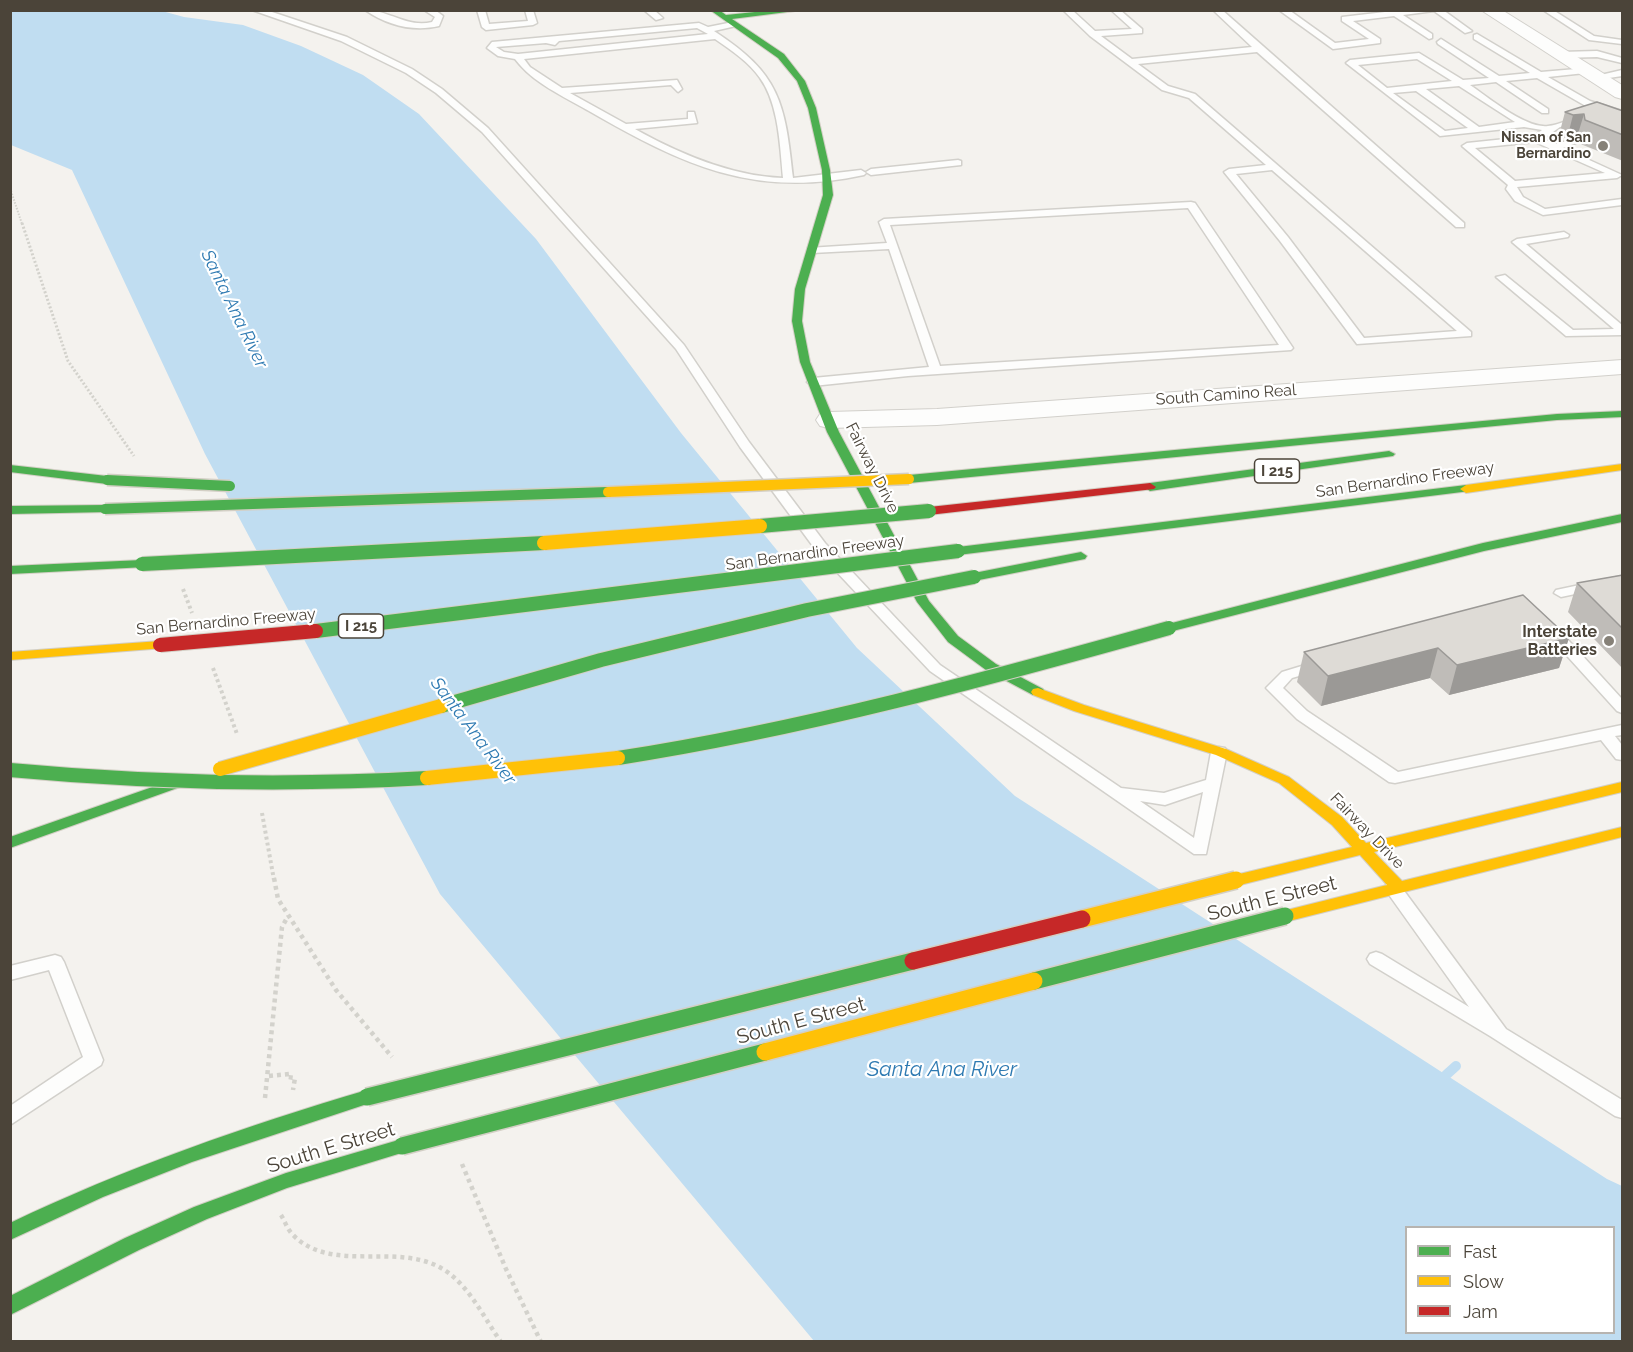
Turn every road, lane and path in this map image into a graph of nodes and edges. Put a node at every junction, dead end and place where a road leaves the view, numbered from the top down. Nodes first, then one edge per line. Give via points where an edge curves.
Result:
1 (256, 10) edge
2 (369, 10) edge
3 (428, 10) edge
4 (481, 10) edge
5 (529, 10) edge
6 (648, 10) edge
7 (800, 10) edge
8 (1066, 10) edge
9 (1115, 10) edge
10 (1217, 10) edge
11 (1283, 10) edge
12 (1430, 10) edge
13 (1437, 10) edge
14 (1489, 10) edge
15 (1547, 10) edge
16 (1396, 14) junction
17 (723, 17) edge
18 (659, 18) dead end
19 (707, 30) junction
20 (1468, 31) dead end
21 (1093, 34) junction
22 (754, 36) junction
23 (1429, 36) dead end
24 (1477, 37) dead end
25 (721, 39) junction
26 (546, 40) junction
27 (1441, 42) dead end
28 (1623, 42) edge
29 (590, 49) junction
30 (1259, 49) junction
31 (1561, 55) junction
32 (518, 57) junction
33 (1623, 61) edge
34 (1131, 62) junction
35 (1623, 73) edge
36 (1591, 74) junction
37 (1539, 75) junction
38 (1499, 79) junction
39 (1460, 84) junction
40 (1418, 88) junction
41 (678, 89) dead end
42 (560, 91) junction
43 (1385, 91) junction
44 (1623, 93) edge
45 (1545, 111) dead end
46 (691, 114) dead end
47 (1623, 114) edge
48 (1588, 120) edge
49 (1611, 120) edge
50 (1623, 120) edge
51 (1524, 124) junction
52 (627, 127) junction
53 (1549, 129) junction
54 (1477, 130) junction
55 (1536, 140) junction
56 (1573, 141) edge
57 (1553, 148) junction
58 (957, 162) dead end
59 (1273, 167) junction
60 (828, 177) junction
61 (788, 181) junction
62 (1513, 184) junction
63 (1623, 202) edge
64 (1460, 225) dead end
65 (1564, 235) dead end
66 (893, 246) junction
67 (812, 250) junction
68 (1501, 277) dead end
69 (1623, 331) edge
70 (1623, 367) edge
71 (936, 371) junction
72 (813, 382) junction
73 (1623, 414) edge
74 (1623, 419) edge
75 (830, 420) junction
76 (1505, 436) dead end
77 (1399, 452) dead end
78 (1623, 467) edge
79 (10, 468) edge
80 (239, 487) dead end
81 (274, 489) dead end
82 (529, 496) junction
83 (1355, 504) junction
84 (10, 510) edge
85 (1623, 518) edge
86 (1158, 541) dead end
87 (1101, 552) dead end
88 (10, 570) edge
89 (1623, 580) edge
90 (1561, 593) dead end
91 (1542, 621) edge
92 (10, 656) edge
93 (1333, 662) edge
94 (1623, 708) edge
95 (1623, 730) edge
96 (1605, 734) junction
97 (1219, 752) junction
98 (1623, 754) edge
99 (10, 770) edge
100 (1213, 783) junction
101 (1623, 787) edge
102 (1113, 790) junction
103 (1623, 832) edge
104 (10, 843) edge
105 (1362, 847) junction
106 (1396, 888) junction
107 (288, 916) dead end
108 (1376, 959) dead end
109 (10, 973) edge
110 (1499, 1034) junction
111 (269, 1076) junction
112 (292, 1097) dead end
113 (264, 1104) dead end
114 (1623, 1110) edge
115 (10, 1117) edge
116 (269, 1187) junction
117 (10, 1232) edge
118 (10, 1306) edge
119 (501, 1341) edge

1 - 102 lane via 344,39 409,71 485,130 680,347 744,444 820,546 935,668
2 - 3 lane via 407,27 425,28 436,24 439,16
4 - 5 lane via 486,27 533,23
6 - 18 lane
7 - 17 main road
8 - 21 lane
9 - 21 lane via 1139,31
10 - 30 lane
11 - 16 lane via 1333,46 1377,41 1342,17
12 - 16 lane
13 - 20 lane
14 - 31 street
15 - 28 lane via 1592,38
16 - 23 lane
17 - 19 lane
17 - 22 main road, Fairway Drive
19 - 25 lane
19 - 26 lane via 699,25
21 - 34 lane
22 - 25 lane
22 - 60 main road, Fairway Drive via 790,66 800,80 808,96
24 - 37 lane
25 - 29 lane
25 - 61 lane via 770,87
26 - 29 lane
26 - 32 lane via 492,45 501,54
27 - 38 lane
29 - 32 lane
30 - 34 lane
30 - 64 lane
31 - 33 lane via 1597,54
31 - 36 street
32 - 42 lane via 527,69
34 - 59 lane via 1165,88 1192,96
35 - 36 lane
36 - 37 lane
36 - 44 street
37 - 38 lane
37 - 47 lane via 1587,104
38 - 39 lane
38 - 45 lane
39 - 40 lane
39 - 43 lane via 1419,56 1350,63
39 - 51 lane
40 - 43 lane
40 - 54 lane
41 - 42 lane via 674,82 648,88
42 - 52 lane
43 - 54 lane via 1443,134
46 - 52 lane via 694,121 664,120
48 - 53 lane
49 - 50 lane
51 - 53 lane
51 - 54 lane
52 - 61 lane via 699,164 765,180
53 - 55 lane
55 - 57 lane
55 - 62 lane via 1467,146
56 - 57 lane
57 - 62 lane via 1617,175
58 - 60 lane
59 - 59 lane via 1288,180 1467,333 1361,342 1229,172
60 - 61 lane
60 - 67 main road, Fairway Drive via 826,210
62 - 63 lane via 1511,189 1519,199 1538,211
65 - 69 lane via 1517,242
66 - 67 lane
66 - 71 lane
66 - 71 lane via 884,222 1191,205 1287,348
67 - 72 main road, Fairway Drive via 798,292 798,336
68 - 69 lane via 1570,334
70 - 75 street, South Camino Real via 948,416
71 - 72 lane
72 - 75 main road, Fairway Drive
73 - 82 main road, bridge via 1545,418 909,479
74 - 76 main road
75 - 97 main road, Fairway Drive via 924,604 975,657 1060,700
77 - 88 main road, San Bernardino Freeway / I 215, bridge via 1104,493 530,545 349,557
78 - 83 main road, San Bernardino Freeway / I 215
79 - 80 main road, bridge via 107,480
81 - 82 main road, bridge
82 - 84 main road, bridge
83 - 86 main road
83 - 92 main road, San Bernardino Freeway / I 215, bridge via 391,623
85 - 99 main road, bridge via 1483,547 902,700 684,748 558,766 306,784 128,781
87 - 104 main road, bridge via 807,610 558,672 220,769
89 - 90 lane
91 - 94 lane
93 - 96 lane via 1287,675 1274,688 1302,716 1395,778
95 - 96 lane
96 - 98 lane
97 - 100 lane
97 - 105 main road, Fairway Drive via 1263,768 1294,786 1337,820
100 - 102 lane via 1165,799
100 - 102 lane via 1200,850
101 - 105 main road, South E Street
103 - 106 main road, South E Street
105 - 106 main road, Fairway Drive
105 - 117 main road, South E Street, bridge via 367,1097 156,1166
106 - 110 lane
106 - 116 main road, South E Street, bridge via 402,1146
107 - 111 path via 282,927
108 - 110 lane
109 - 115 lane via 55,962 94,1060
110 - 114 lane
111 - 112 path via 289,1074 288,1077 295,1078
111 - 113 path
116 - 118 main road, South E Street via 197,1214
116 - 119 path via 294,1235 320,1251 411,1256 443,1269

